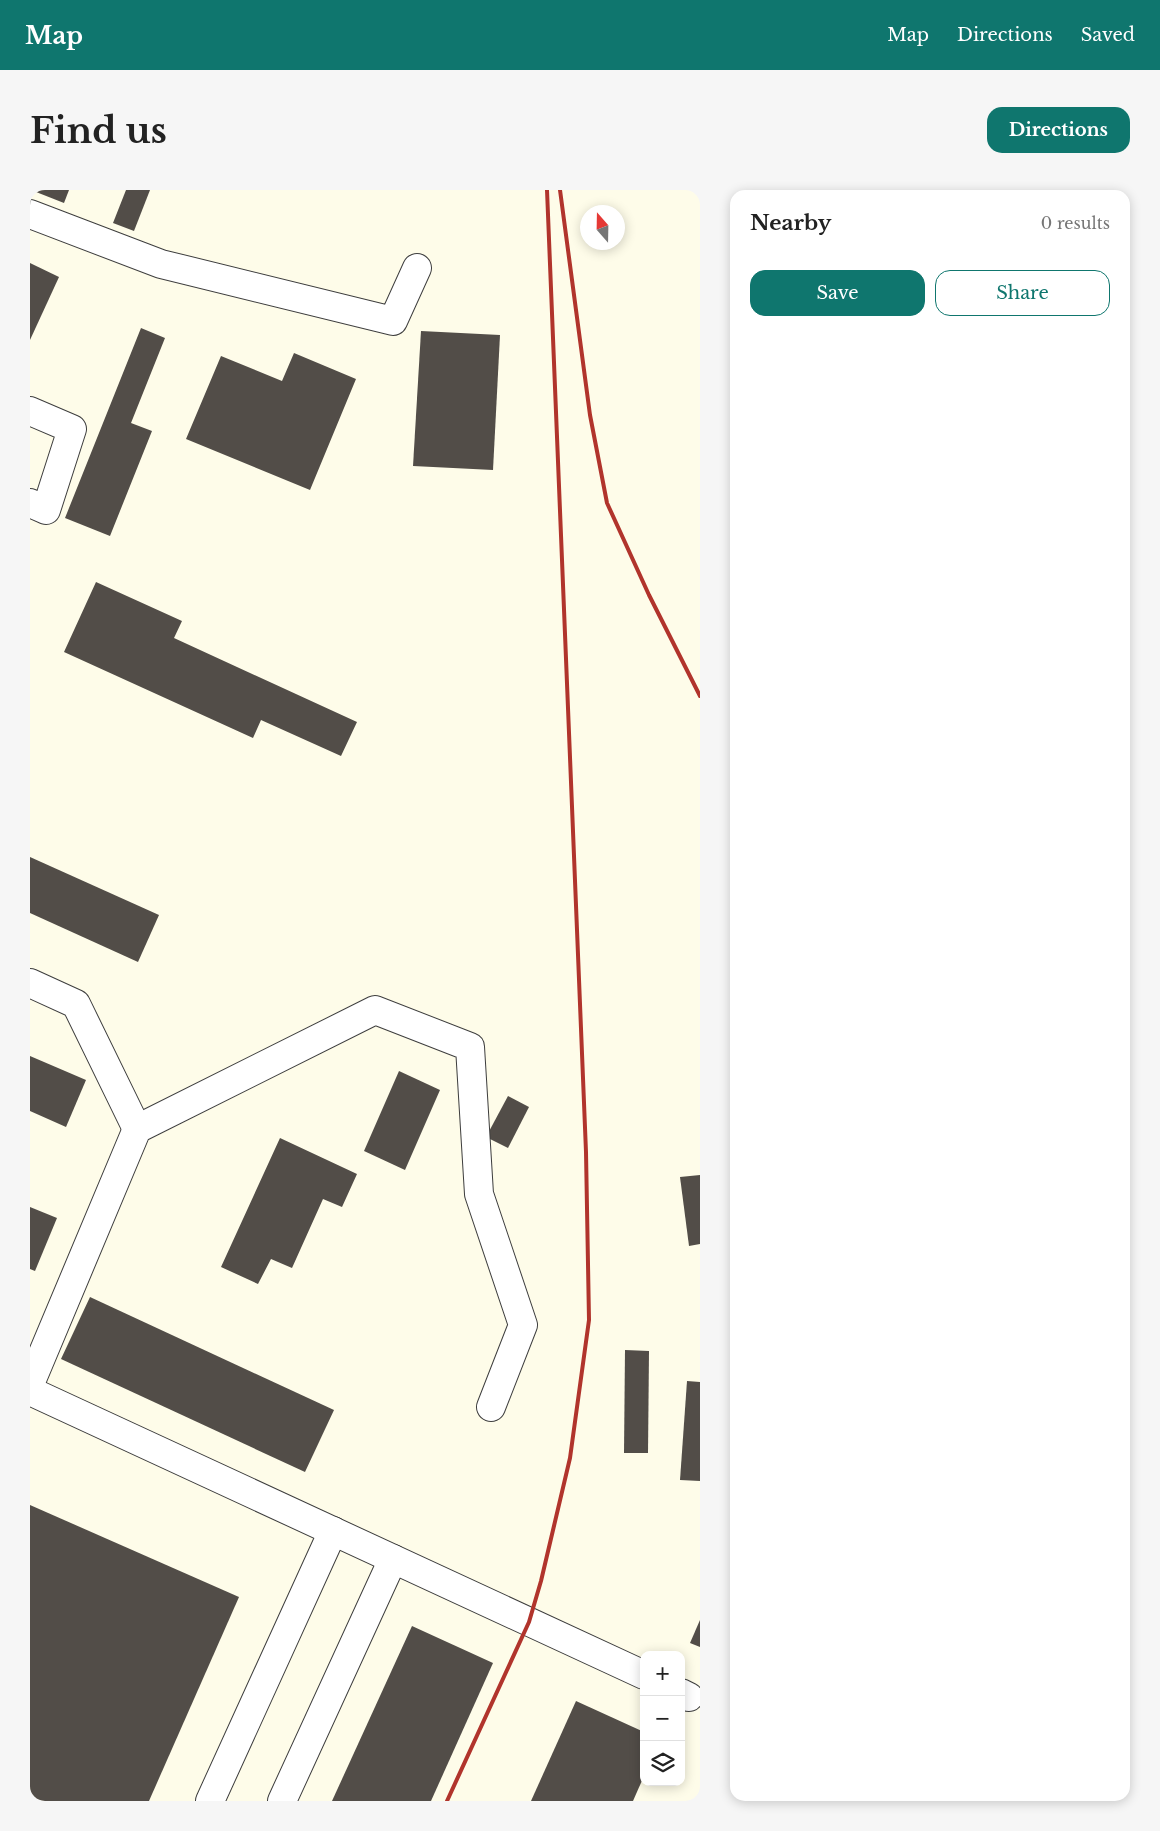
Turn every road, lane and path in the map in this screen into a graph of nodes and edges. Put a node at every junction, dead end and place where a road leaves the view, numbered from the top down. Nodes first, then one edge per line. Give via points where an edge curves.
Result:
1 (30, 214) edge
2 (417, 268) dead end
3 (30, 411) edge
4 (30, 503) edge
5 (30, 983) edge
6 (137, 1129) junction
7 (30, 1384) edge
8 (30, 1391) edge
9 (491, 1408) dead end
10 (333, 1531) junction
11 (393, 1559) junction
12 (640, 1674) edge
13 (210, 1801) edge
14 (282, 1801) edge

1 - 2 lane via 161,264 393,321
3 - 4 lane via 72,429 46,510
5 - 6 lane via 76,1004
6 - 7 lane
6 - 9 lane via 375,1010 470,1047 479,1194 523,1325
8 - 10 lane
10 - 11 lane
10 - 13 lane
11 - 12 lane
11 - 14 lane

